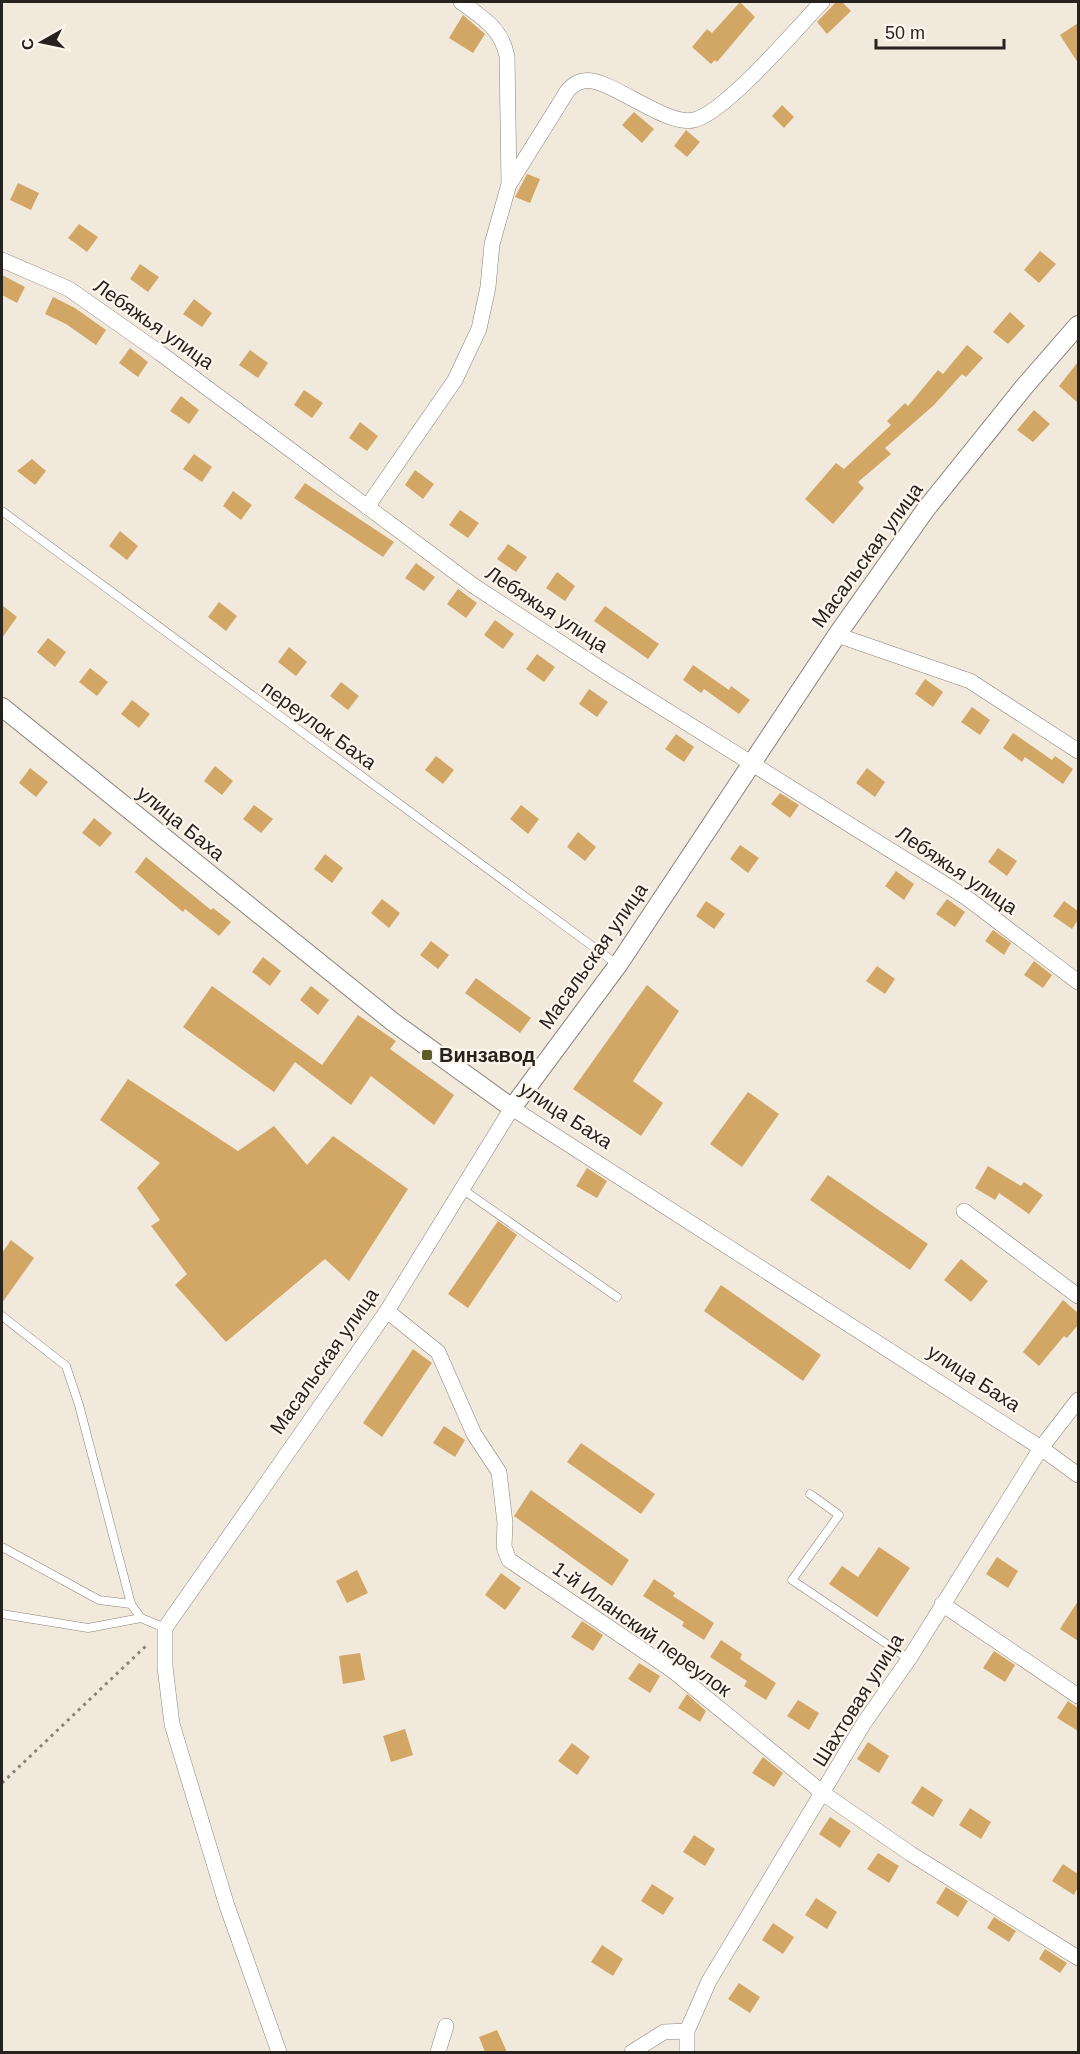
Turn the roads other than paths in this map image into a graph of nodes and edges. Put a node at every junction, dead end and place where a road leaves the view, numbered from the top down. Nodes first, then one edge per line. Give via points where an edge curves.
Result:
1 (461, 2) edge
2 (822, 2) edge
3 (509, 184) junction
4 (2, 260) edge
5 (1078, 325) edge
6 (368, 507) junction
7 (2, 511) edge
8 (837, 634) junction
9 (2, 707) edge
10 (1078, 751) edge
11 (752, 762) junction
12 (618, 965) junction
13 (1078, 982) edge
14 (512, 1108) junction
15 (462, 1189) junction
16 (964, 1211) dead end
17 (1078, 1296) edge
18 (617, 1297) dead end
19 (387, 1311) junction
20 (2, 1316) edge
21 (1078, 1400) edge
22 (1041, 1448) junction
23 (1078, 1475) edge
24 (810, 1494) dead end
25 (2, 1547) edge
26 (131, 1604) junction
27 (942, 1604) junction
28 (2, 1614) edge
29 (141, 1618) junction
30 (165, 1628) junction
31 (909, 1659) junction
32 (1078, 1696) edge
33 (824, 1794) junction
34 (1078, 1958) edge
35 (446, 2026) dead end
36 (687, 2031) junction
37 (279, 2052) edge
38 (438, 2052) edge
39 (632, 2052) edge
40 (688, 2052) edge

1 - 3 street via 494,25 504,40
2 - 3 street via 755,74 705,116 694,120 677,119 598,83 582,81 574,85 567,90
3 - 6 street via 492,244 478,329 468,355
4 - 6 street, Лебяжья улица via 69,290
5 - 8 street, Масальская улица via 926,509
6 - 11 street, Лебяжья улица via 474,586
7 - 12 lane, переулок Баха
8 - 10 street via 970,681
8 - 11 street, Масальская улица
9 - 14 street, улица Баха via 393,1023
11 - 12 street, Масальская улица
11 - 13 street, Лебяжья улица via 967,898
12 - 14 street, Масальская улица
14 - 15 street, Масальская улица
14 - 22 street, улица Баха
15 - 18 lane
15 - 19 street, Масальская улица
16 - 17 street
19 - 30 street, Масальская улица
19 - 33 street, 1-й Иланский переулок via 438,1352 474,1434 499,1472 504,1547 510,1560 672,1670
20 - 26 lane via 66,1366
21 - 22 street, Шахтовая улица
22 - 23 street, улица Баха
22 - 27 street, Шахтовая улица
24 - 31 lane via 839,1515 792,1581
25 - 26 lane via 99,1600
26 - 29 lane
27 - 31 street, Шахтовая улица
27 - 32 street
28 - 29 lane via 88,1628
29 - 30 lane
30 - 37 street via 172,1724 227,1906
31 - 33 street, Шахтовая улица via 864,1724
33 - 34 street, 1-й Иланский переулок via 911,1854
33 - 36 street, Шахтовая улица via 709,1981
35 - 38 street
36 - 39 street via 664,2032
36 - 40 street, Шахтовая улица

